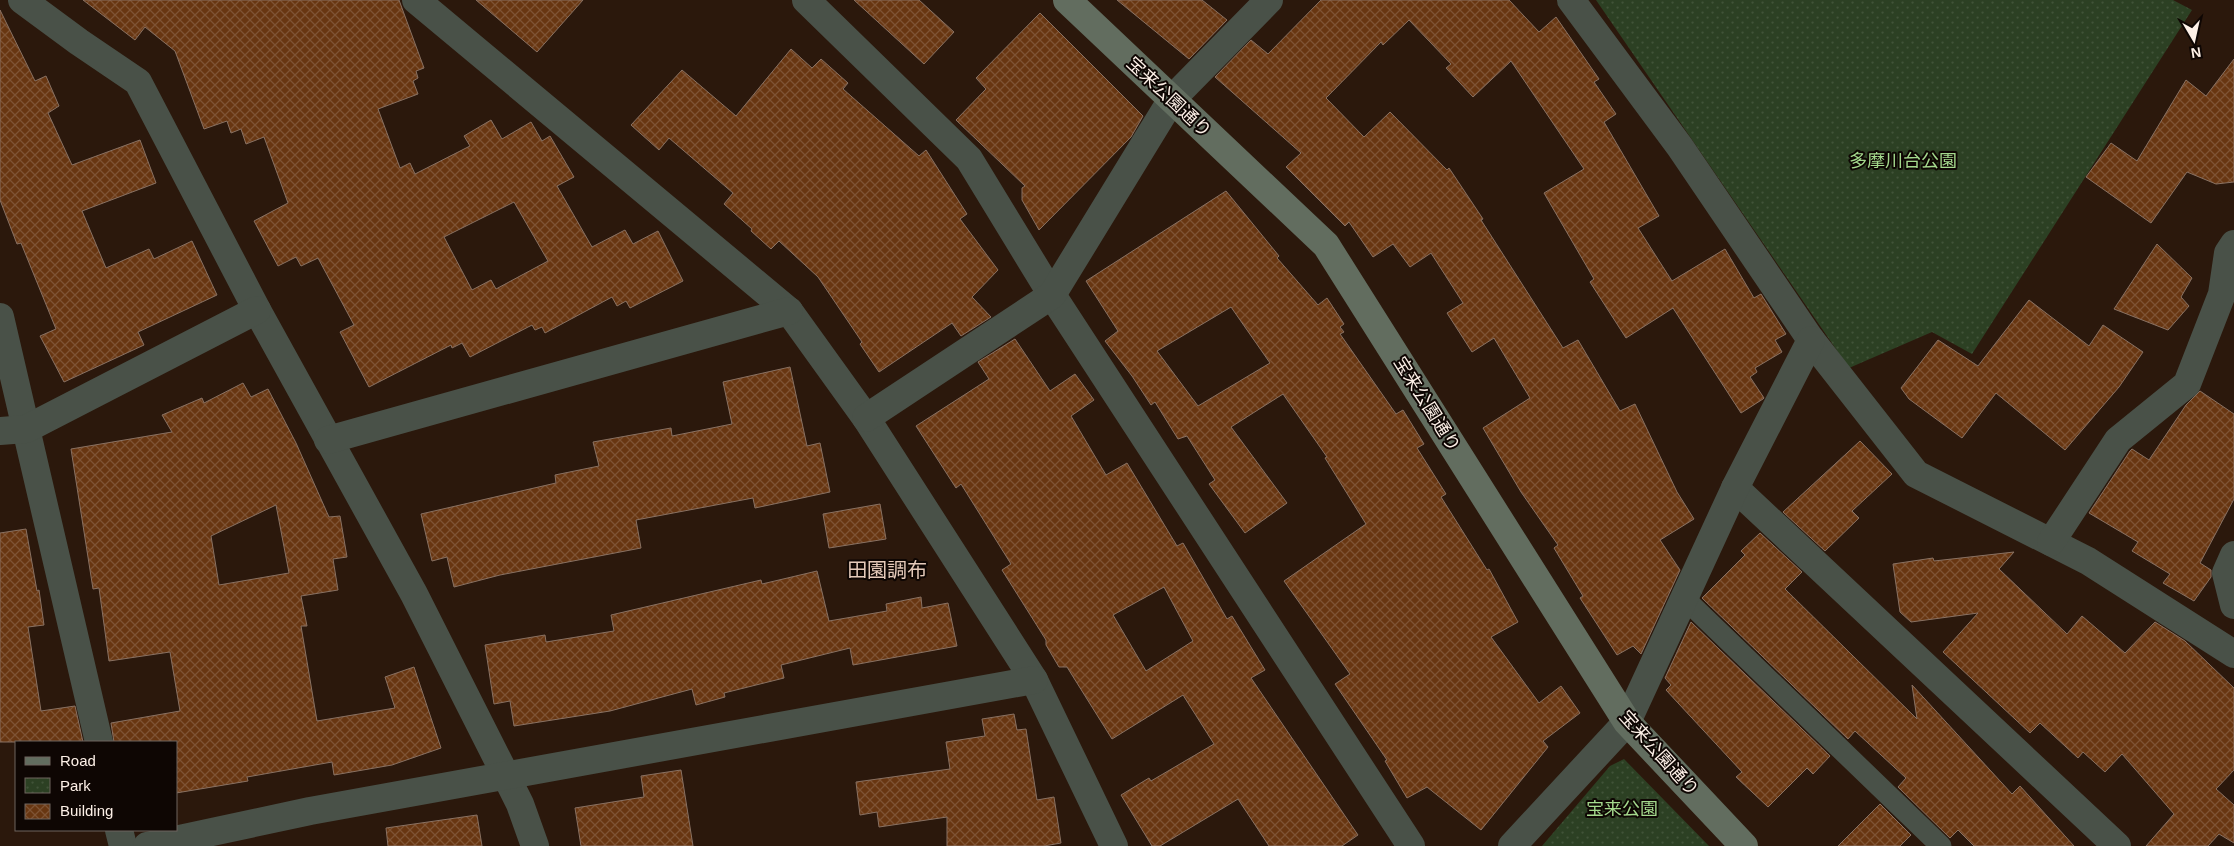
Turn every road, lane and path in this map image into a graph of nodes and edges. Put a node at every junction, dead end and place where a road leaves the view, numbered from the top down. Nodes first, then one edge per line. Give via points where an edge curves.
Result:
1 (22, 0) edge
2 (416, 0) edge
3 (806, 0) edge
4 (1066, 0) edge
5 (1269, 0) edge
6 (1571, 0) edge
7 (1172, 100) junction
8 (2234, 244) edge
9 (1052, 295) junction
10 (257, 310) junction
11 (789, 311) junction
12 (0, 317) edge
13 (1811, 340) junction
14 (866, 418) junction
15 (13, 430) edge
16 (328, 440) junction
17 (1735, 488) junction
18 (2051, 542) junction
19 (2234, 555) edge
20 (1683, 597) junction
21 (2234, 605) edge
22 (2234, 654) edge
23 (1034, 680) junction
24 (1627, 722) junction
25 (99, 741) edge
26 (506, 776) junction
27 (119, 831) edge
28 (123, 846) edge
29 (147, 846) edge
30 (535, 846) edge
31 (1114, 846) edge
32 (1411, 846) edge
33 (1512, 846) edge
34 (1744, 846) edge
35 (1941, 846) edge
36 (2117, 846) edge

1 - 10 street via 138,82
2 - 11 street
3 - 9 street via 969,159
4 - 7 street, 宝来公園通り
5 - 7 street
6 - 13 street via 1680,147
7 - 9 street
7 - 24 street, 宝来公園通り via 1326,245
8 - 18 street via 2228,253 2222,294 2187,384 2118,440
9 - 14 street
9 - 32 street
10 - 15 street
10 - 16 street
11 - 14 street
11 - 16 street
12 - 15 street
13 - 17 street
13 - 18 street via 1916,474
14 - 23 street
15 - 25 street
16 - 26 street via 414,594
17 - 20 street
17 - 36 street
18 - 22 street via 2088,561
19 - 21 street via 2226,573
20 - 24 street
20 - 35 lane
23 - 26 street
23 - 31 street
24 - 33 street
24 - 34 street, 宝来公園通り
26 - 29 street via 310,811
26 - 30 street
27 - 28 street

